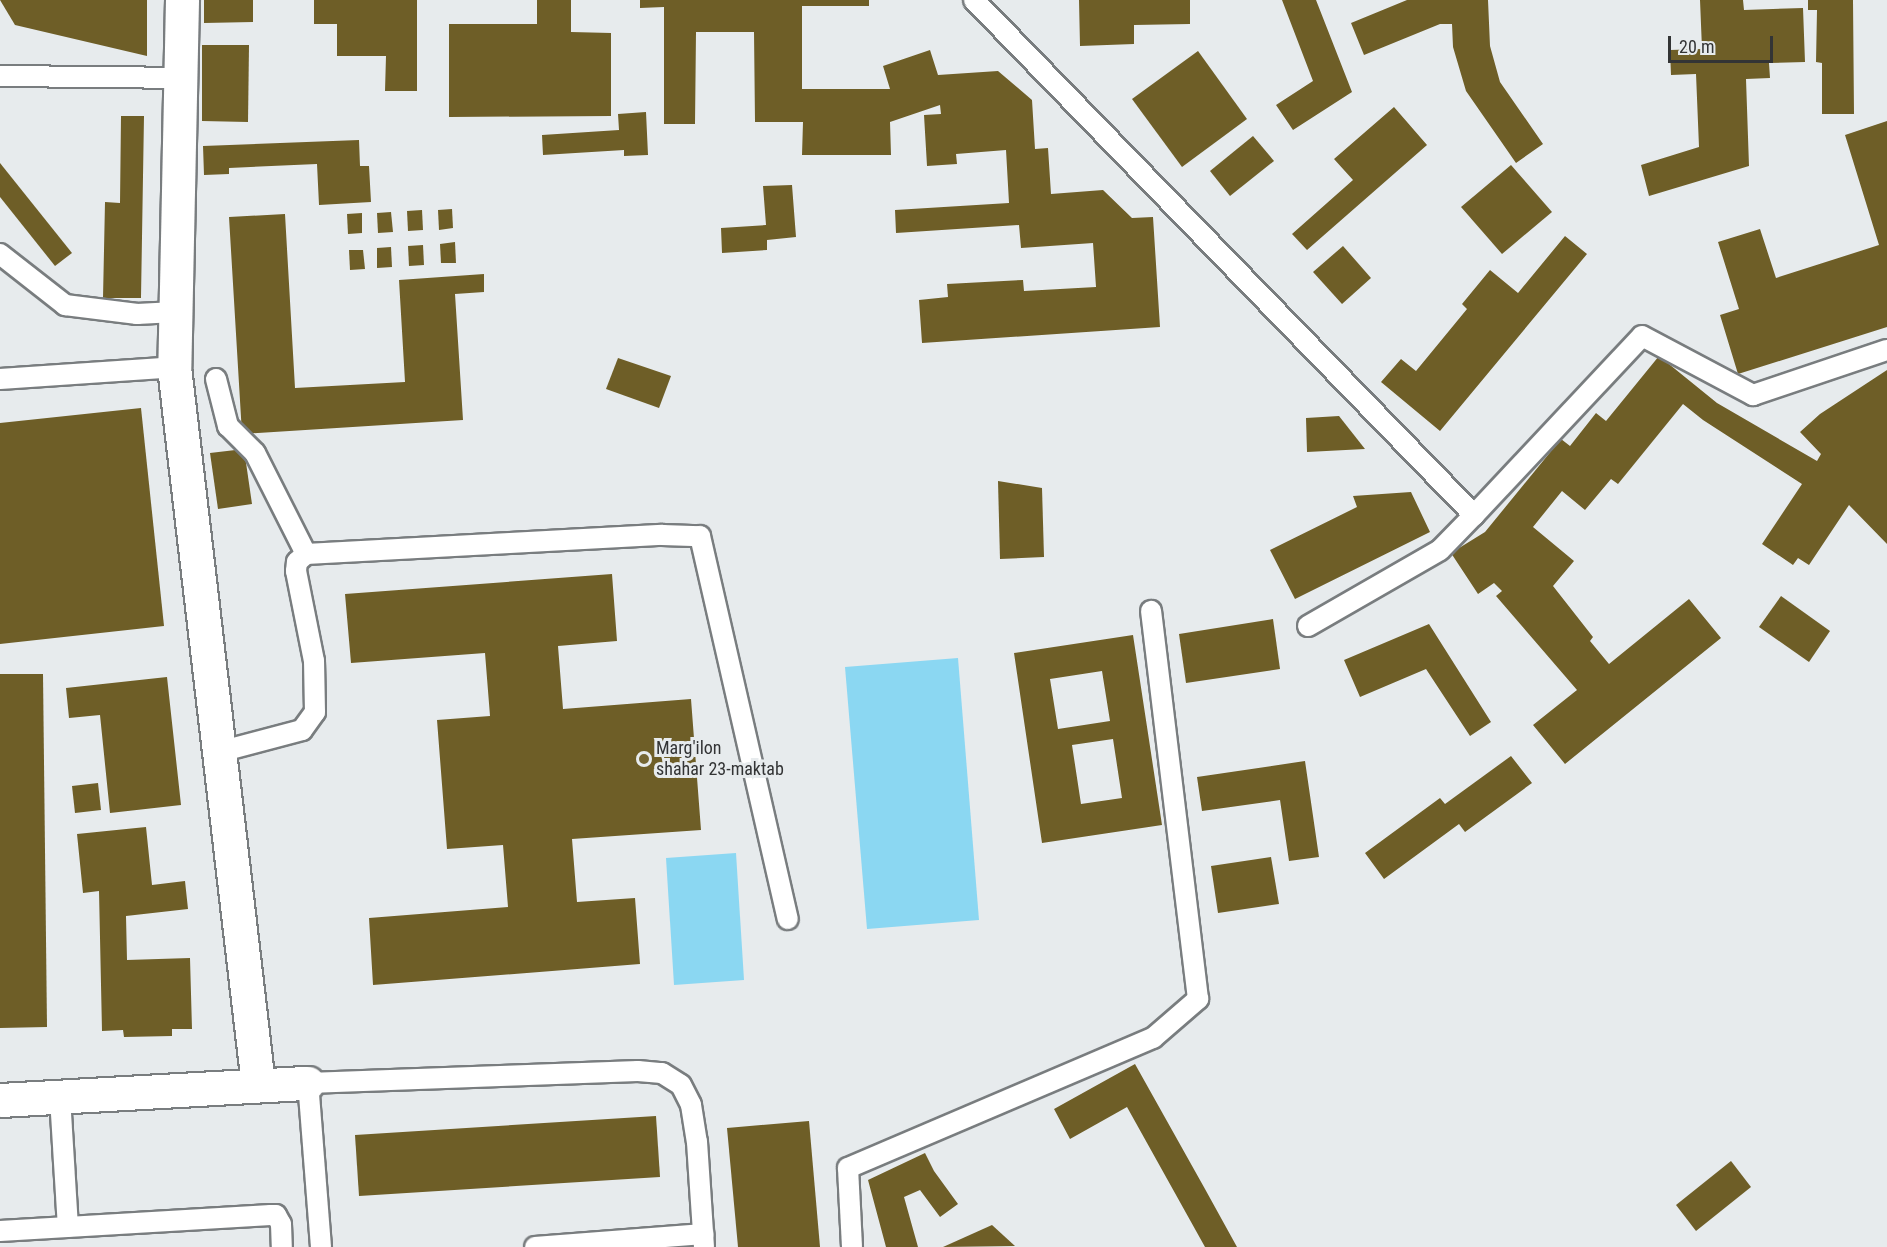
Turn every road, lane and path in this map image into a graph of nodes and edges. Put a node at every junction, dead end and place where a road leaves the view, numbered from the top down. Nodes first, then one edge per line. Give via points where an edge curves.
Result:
1 (182, 0) edge
2 (975, 0) edge
3 (0, 76) edge
4 (180, 78) junction
5 (0, 254) edge
6 (175, 312) junction
7 (1887, 350) edge
8 (174, 367) junction
9 (0, 379) edge
10 (216, 379) dead end
11 (1474, 515) junction
12 (306, 554) junction
13 (1151, 611) dead end
14 (1308, 626) dead end
15 (219, 752) junction
16 (788, 919) dead end
17 (308, 1083) junction
18 (258, 1084) junction
19 (60, 1096) junction
20 (0, 1100) edge
21 (68, 1227) junction
22 (0, 1231) edge
23 (703, 1241) edge
24 (282, 1247) edge
25 (321, 1247) edge
26 (535, 1247) edge
27 (852, 1247) edge

1 - 4 street
2 - 11 lane
3 - 4 lane
4 - 6 street
5 - 6 lane via 65,306 137,314
6 - 8 street
7 - 11 lane via 1753,395 1642,336
8 - 9 lane
8 - 15 street
10 - 12 lane via 228,426 255,453
11 - 14 lane via 1440,550
12 - 15 lane via 297,562 296,571 314,661 315,712 302,730
12 - 16 lane via 700,536
13 - 27 lane via 1198,999 1153,1038 848,1168
15 - 18 street
17 - 18 street
17 - 23 lane via 662,1072 681,1084 691,1105
17 - 25 lane
18 - 19 street
19 - 20 street
19 - 21 lane
21 - 22 lane
21 - 24 lane via 276,1215 281,1224
23 - 26 lane

